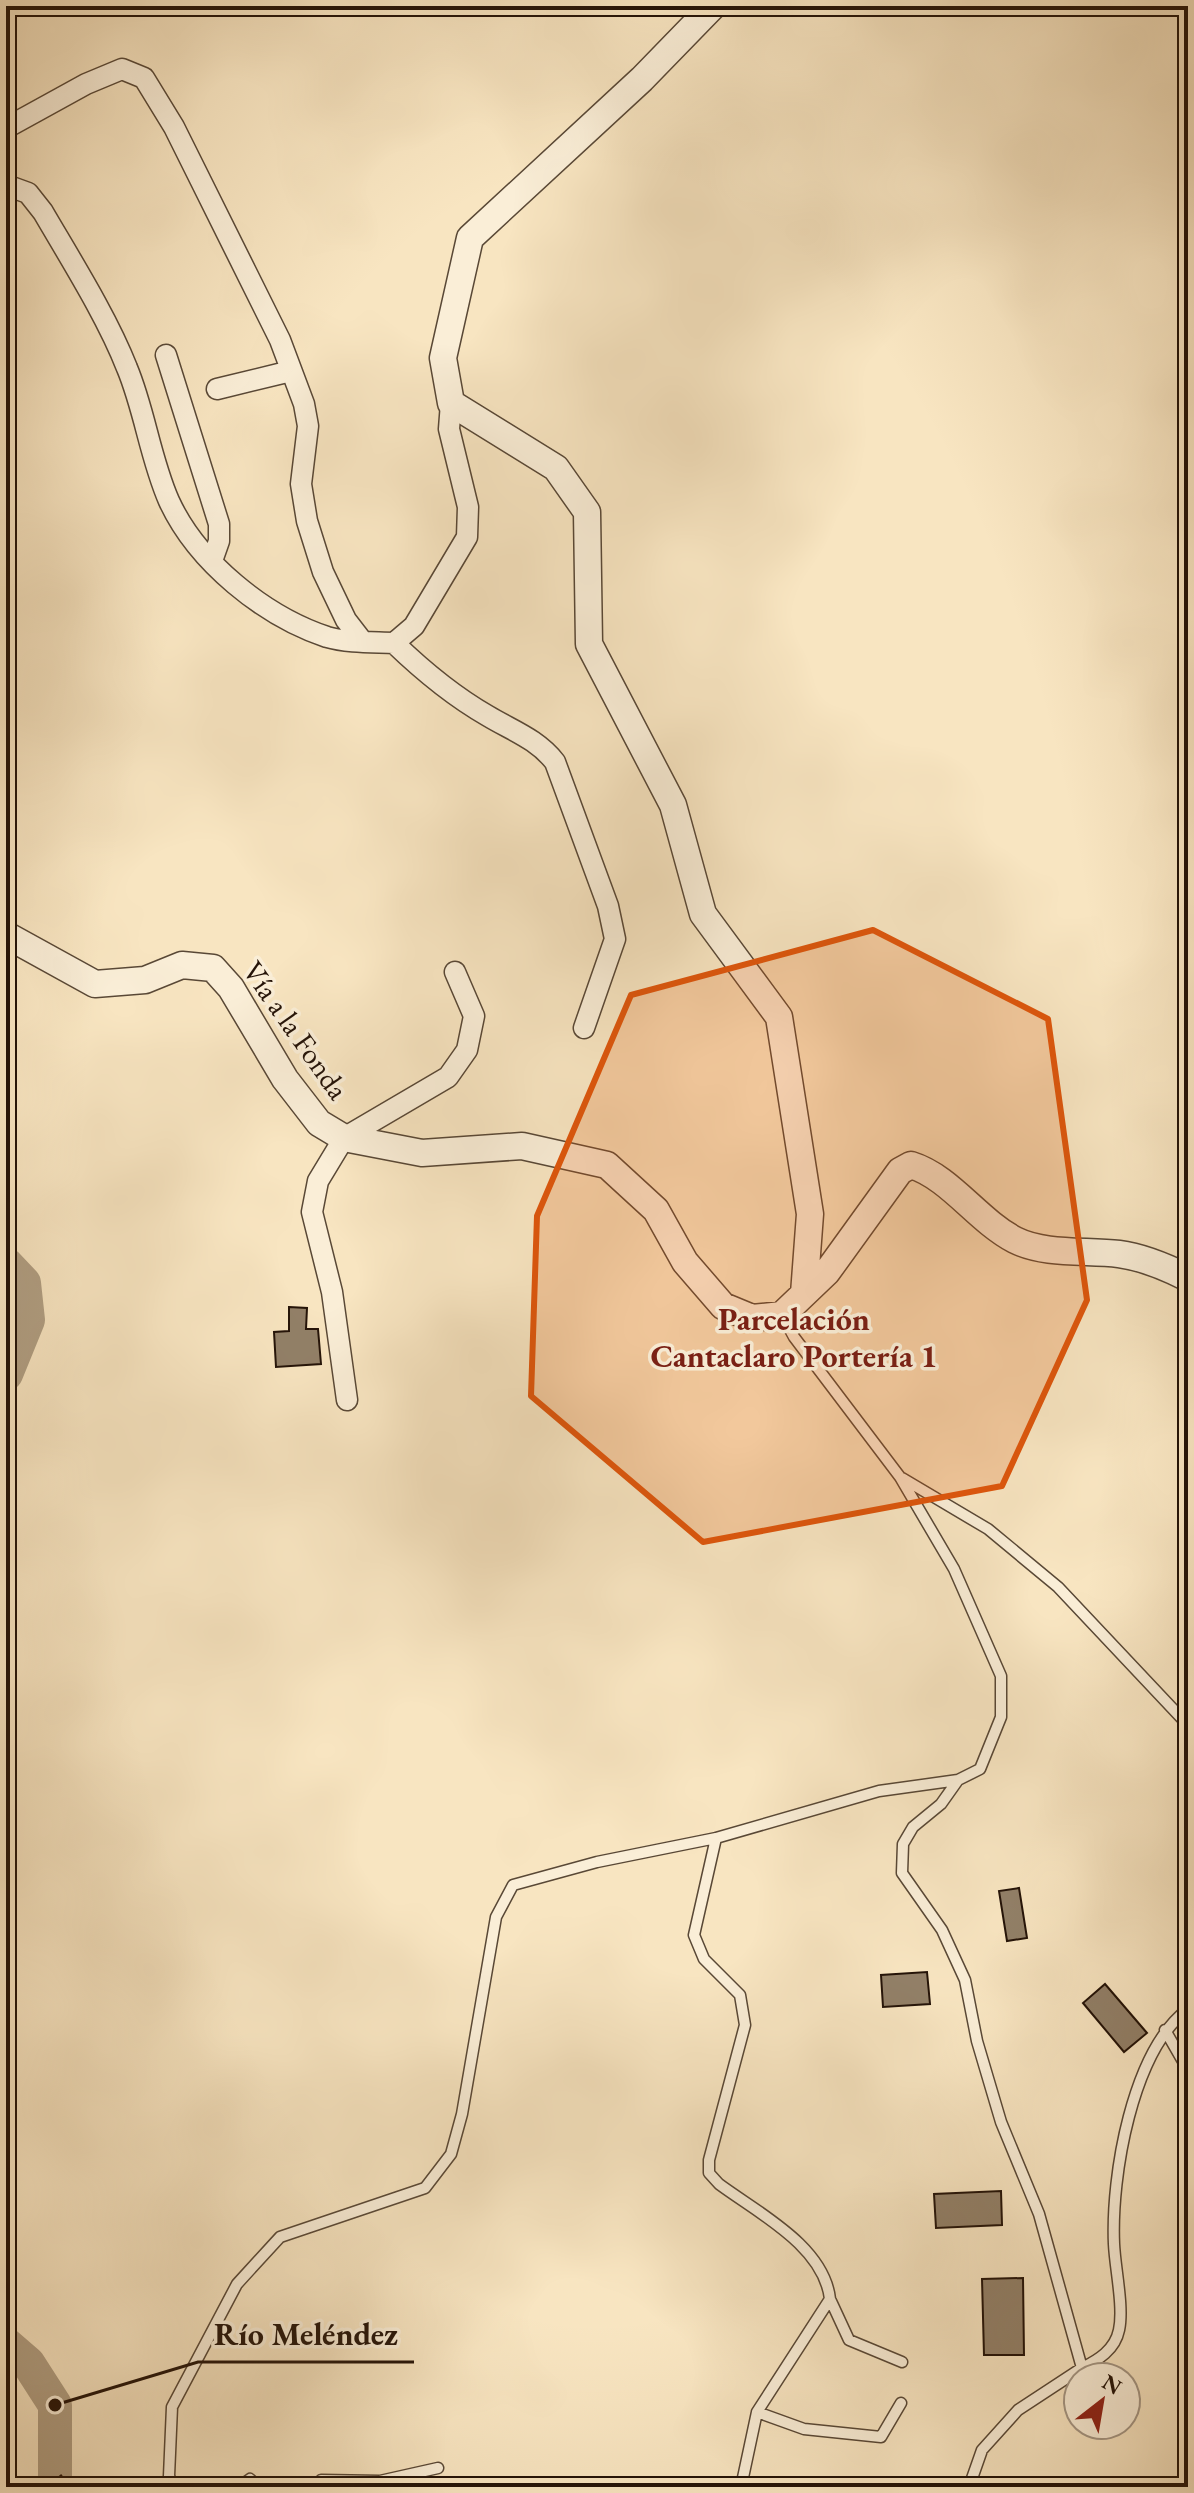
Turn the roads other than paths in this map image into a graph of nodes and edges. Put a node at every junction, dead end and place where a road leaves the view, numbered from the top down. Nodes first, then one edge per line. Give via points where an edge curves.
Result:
1 (713, 6) edge
2 (6, 128) edge
3 (6, 185) edge
4 (166, 355) dead end
5 (291, 371) junction
6 (217, 389) dead end
7 (451, 403) junction
8 (212, 561) junction
9 (363, 642) junction
10 (394, 643) junction
11 (6, 935) edge
12 (455, 972) dead end
13 (584, 1028) dead end
14 (344, 1138) junction
15 (1188, 1278) edge
16 (804, 1294) junction
17 (782, 1315) junction
18 (347, 1400) dead end
19 (900, 1477) junction
20 (1188, 1725) edge
21 (958, 1780) junction
22 (716, 1838) junction
23 (1188, 2009) edge
24 (1165, 2030) junction
25 (1188, 2070) edge
26 (830, 2299) junction
27 (1080, 2361) edge
28 (1093, 2361) edge
29 (902, 2362) dead end
30 (1062, 2381) edge
31 (901, 2403) dead end
32 (757, 2412) junction
33 (438, 2468) dead end
34 (173, 2487) edge
35 (239, 2487) edge
36 (259, 2487) edge
37 (316, 2487) edge
38 (741, 2487) edge
39 (969, 2487) edge

1 - 7 street via 470,238 443,358
2 - 5 street via 122,69 144,78 197,168
3 - 8 street via 28,193 74,265 127,365 170,502 190,538
4 - 8 street via 219,524
5 - 6 street
5 - 9 street via 308,426 301,484 307,521 323,572
7 - 10 street via 449,429 468,507 467,537 414,626
7 - 16 street via 556,468 587,512 589,644 673,805 703,914 779,1017 810,1214
8 - 9 street via 294,622 330,637
9 - 10 street
10 - 13 street via 430,678 543,747 555,762 615,939
11 - 14 street, Vía a la Fonda via 95,984 145,980 182,965 213,968 231,988 285,1079 319,1123
12 - 14 street via 474,1016 467,1050 448,1077
14 - 17 street, Vía a la Fonda via 422,1153 522,1146 607,1165 656,1210 685,1262 723,1306 752,1318
14 - 18 street via 318,1181 312,1212 332,1292
15 - 16 street via 1121,1254 1072,1252 1018,1241 957,1197 933,1172 911,1165 900,1171 827,1272
16 - 17 street
17 - 19 lane
19 - 20 lane via 988,1529 1058,1587
19 - 21 lane via 954,1569 1001,1676 1001,1717 980,1769
21 - 22 lane via 879,1791
21 - 27 lane via 941,1804 913,1827 903,1844 902,1873 942,1930 965,1980 1001,2122 1039,2214
22 - 26 lane via 694,1935 704,1959 740,1995 745,2025 709,2173 815,2260 826,2277
22 - 34 lane via 513,1885 496,1917 451,2154 425,2188 280,2237 237,2284 172,2407
23 - 24 lane
24 - 25 lane
24 - 28 lane via 1134,2104 1117,2180 1113,2240 1119,2330 1108,2352
26 - 29 lane via 849,2340
26 - 32 lane
30 - 39 lane via 1018,2410 982,2450
31 - 32 lane via 881,2437 804,2429
32 - 38 lane
33 - 37 lane via 380,2481 321,2480
35 - 36 lane via 250,2479

